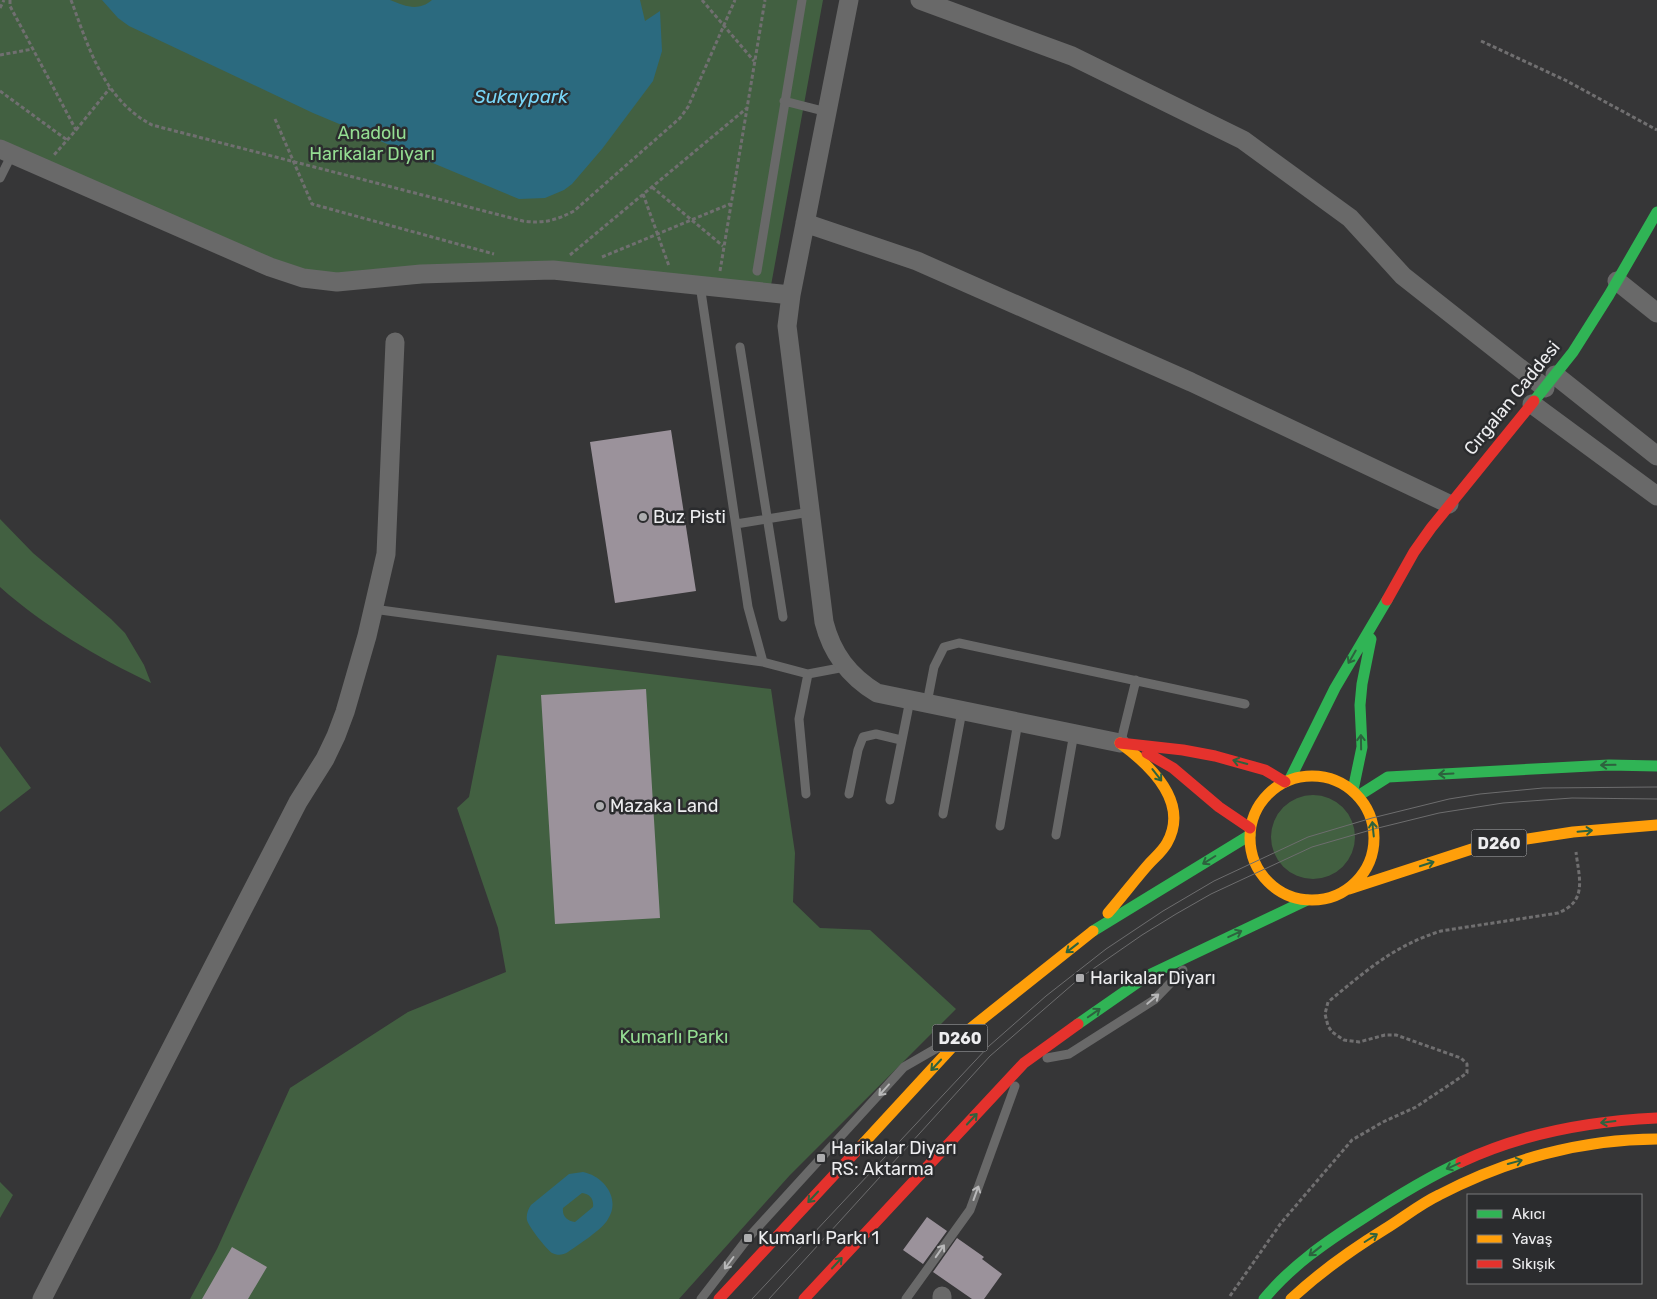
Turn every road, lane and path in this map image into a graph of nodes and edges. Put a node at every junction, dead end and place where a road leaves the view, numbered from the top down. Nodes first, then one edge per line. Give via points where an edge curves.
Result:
1 (4, 0) edge
2 (10, 0) edge
3 (71, 0) edge
4 (702, 0) edge
5 (735, 0) edge
6 (765, 0) edge
7 (802, 0) edge
8 (849, 0) edge
9 (920, 0) edge
10 (0, 8) edge
11 (724, 26) junction
12 (1481, 41) dead end
13 (34, 49) junction
14 (0, 55) edge
15 (754, 62) junction
16 (110, 88) junction
17 (0, 91) edge
18 (784, 101) junction
19 (747, 108) junction
20 (827, 112) junction
21 (274, 119) dead end
22 (76, 130) junction
23 (1657, 130) edge
24 (6, 152) edge
25 (294, 162) junction
26 (0, 178) edge
27 (652, 187) junction
28 (644, 194) junction
29 (731, 203) junction
30 (1657, 212) edge
31 (692, 220) junction
32 (805, 223) junction
33 (658, 234) junction
34 (724, 246) junction
35 (495, 254) dead end
36 (596, 260) dead end
37 (553, 270) junction
38 (757, 271) dead end
39 (1617, 281) junction
40 (675, 282) junction
41 (708, 286) junction
42 (791, 295) junction
43 (1657, 313) edge
44 (396, 342) dead end
45 (740, 347) dead end
46 (1550, 381) junction
47 (1532, 404) junction
48 (1657, 456) edge
49 (1657, 496) edge
50 (1449, 504) junction
51 (810, 512) junction
52 (768, 518) junction
53 (736, 524) junction
54 (1387, 600) junction
55 (373, 609) junction
56 (783, 617) dead end
57 (764, 662) junction
58 (845, 667) junction
59 (808, 674) junction
60 (1136, 680) junction
61 (919, 702) junction
62 (1245, 704) dead end
63 (962, 710) junction
64 (1018, 722) junction
65 (1074, 733) junction
66 (901, 740) junction
67 (1120, 743) junction
68 (1657, 766) edge
69 (1288, 780) junction
70 (1356, 793) junction
71 (806, 794) dead end
72 (849, 794) dead end
73 (890, 800) dead end
74 (943, 814) dead end
75 (1657, 824) edge
76 (1000, 826) dead end
77 (1250, 832) junction
78 (1573, 832) junction
79 (1056, 835) dead end
80 (1347, 890) junction
81 (1307, 900) junction
82 (1093, 931) junction
83 (1202, 950) junction
84 (966, 1032) junction
85 (1024, 1063) junction
86 (1657, 1118) edge
87 (1657, 1139) edge
88 (1230, 1296) dead end
89 (42, 1299) edge
90 (702, 1299) edge
91 (719, 1299) edge
92 (804, 1299) edge
93 (906, 1299) edge
94 (1264, 1299) edge
95 (1291, 1299) edge

1 - 10 path
2 - 13 path via 10,6
3 - 16 path via 91,56
4 - 11 path
5 - 11 path
6 - 15 path
7 - 18 lane
8 - 20 street
9 - 46 street via 1072,56 1243,140 1350,218 1403,276
11 - 15 path
11 - 25 path via 680,118 574,210 554,220 523,221
12 - 23 path via 1564,80
13 - 14 path
13 - 22 path
15 - 19 path
16 - 22 path
16 - 25 path via 131,112 152,125
17 - 22 path via 67,140
18 - 20 lane
18 - 38 lane
19 - 27 path
19 - 29 path
20 - 32 street
21 - 25 path
24 - 26 lane
24 - 37 street via 270,267 303,278 337,282 430,274
25 - 35 path via 312,204
27 - 28 path
27 - 31 path
28 - 33 path
28 - 37 path
29 - 31 path
29 - 34 path
30 - 39 main road, Cırgalan Caddesi
31 - 33 path
31 - 34 path
32 - 42 street
32 - 50 street via 918,261 1191,382
33 - 36 path
33 - 40 path
34 - 41 path
37 - 40 street
39 - 43 street
39 - 46 main road, Cırgalan Caddesi via 1593,322
40 - 41 street
41 - 42 street
41 - 53 lane
42 - 51 street via 787,326
44 - 55 street via 386,554
45 - 52 lane
46 - 47 main road, Cırgalan Caddesi
46 - 48 street
47 - 49 street
47 - 50 main road, Cırgalan Caddesi
50 - 54 main road, Cırgalan Caddesi via 1414,552
51 - 52 lane
51 - 58 street via 824,622 832,646
52 - 53 lane
52 - 56 lane
53 - 57 lane via 748,607
54 -> 69 main road via 1337,682
70 -> 54 main road via 1362,747 1360,705 1365,662
55 - 57 lane
55 - 89 street via 336,736 298,802
57 - 59 lane
58 - 59 lane
58 - 61 street via 877,693
59 - 71 lane via 799,719
60 - 61 lane via 959,643 944,646
60 - 62 lane
60 - 67 lane
61 - 63 street
61 - 66 lane
63 - 64 street
63 - 74 lane
64 - 65 street
64 - 76 lane
65 - 67 street
65 - 79 lane
66 - 72 lane via 876,734 863,738
66 - 73 lane
69 -> 67 main road via 1266,770 1215,756
67 - 77 main road via 1173,768
67 -> 82 main road via 1146,763 1164,786 1173,807 1173,826 1167,843
68 -> 70 main road via 1609,765 1388,777
69 - 70 main road via 1318,775 1337,780
69 - 77 main road via 1267,794 1253,816
80 -> 70 main road via 1365,872 1374,848 1372,818
78 -> 75 main road, D260
77 - 81 main road via 1255,863 1267,880 1285,894
77 -> 82 main road, D260
80 -> 78 main road, D260 via 1481,846
78 - 88 path via 1581,888 1569,908 1558,913 1441,931 1422,937 1387,954 1328,1002 1324,1014 1328,1026 1344,1040 1359,1042 1396,1035 1461,1058 1467,1064 1467,1073 1416,1107 1352,1140 1281,1222
80 - 81 main road via 1321,900
83 -> 81 main road
82 -> 84 main road, D260
85 -> 83 main road via 1147,976
85 -> 83 lane via 1069,1054 1123,1020 1154,1000
84 -> 90 lane via 904,1067 748,1238
84 -> 91 main road, D260
92 -> 85 main road
93 -> 85 lane via 970,1210
86 -> 94 main road via 1573,1126 1522,1139 1446,1168 1325,1243 1291,1270
95 -> 87 main road via 1314,1277 1353,1249 1438,1195 1499,1166 1579,1146

